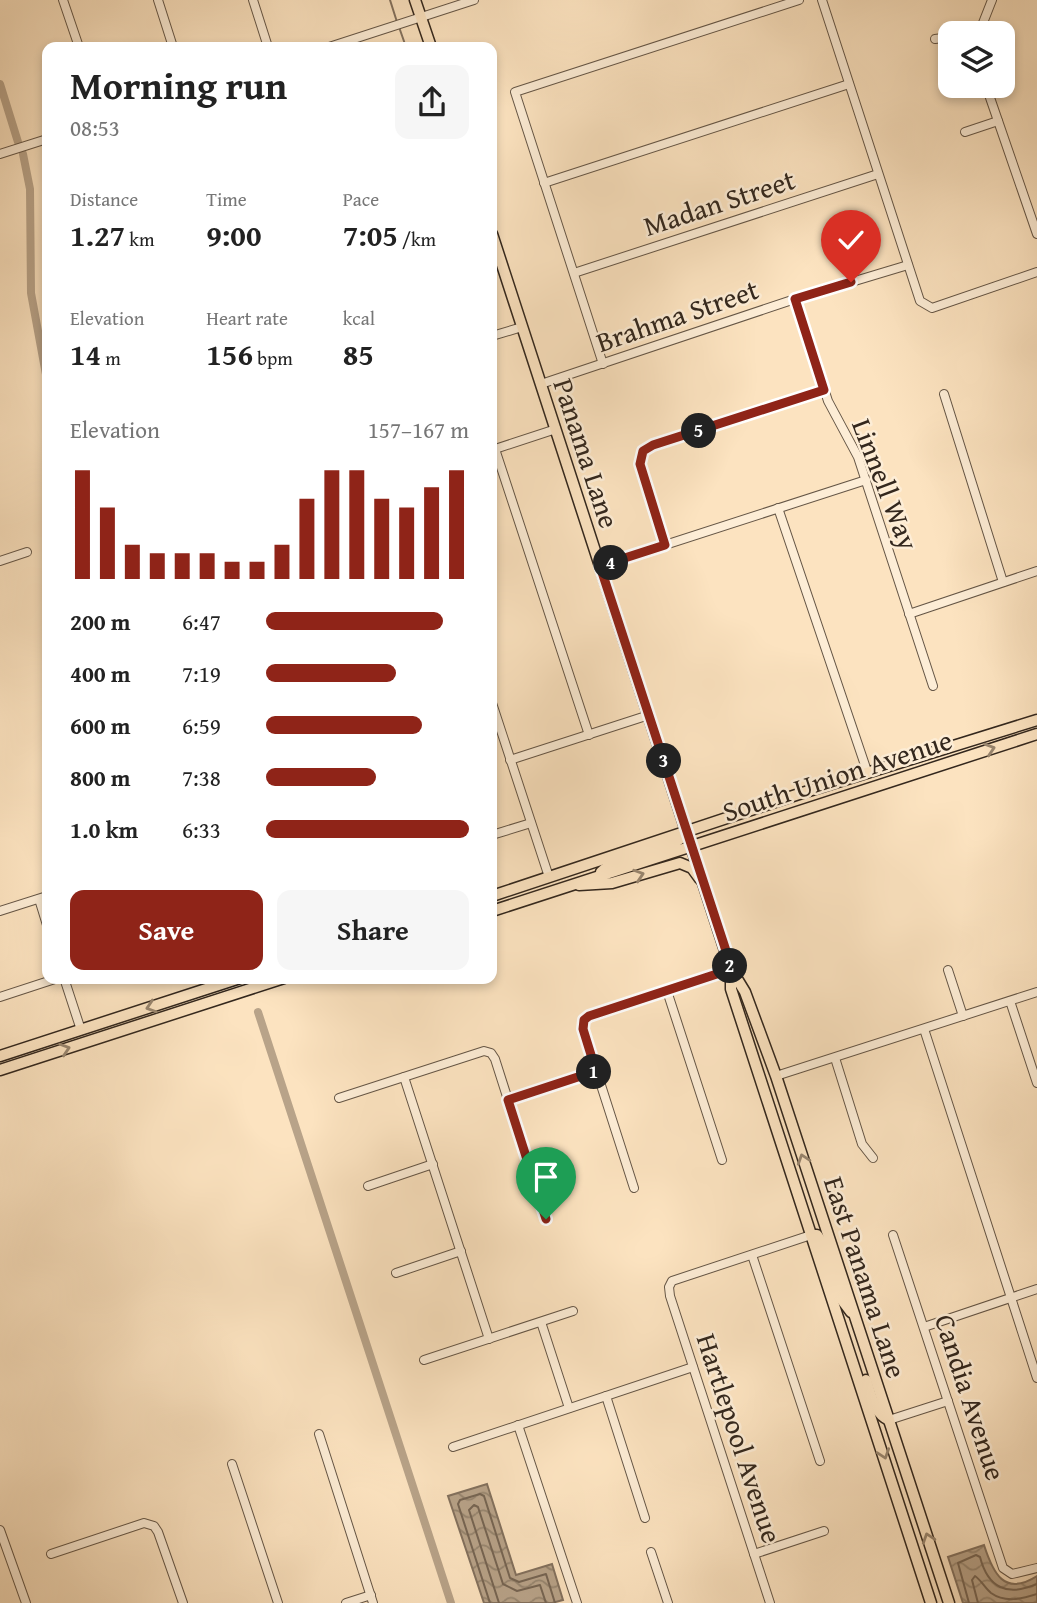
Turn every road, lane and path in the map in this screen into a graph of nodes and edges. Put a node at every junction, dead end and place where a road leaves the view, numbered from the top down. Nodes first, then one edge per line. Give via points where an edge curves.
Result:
1 (64, 0) edge
2 (158, 0) edge
3 (253, 0) edge
4 (415, 0) edge
5 (474, 0) edge
6 (799, 0) edge
7 (822, 0) edge
8 (992, 0) edge
9 (421, 17) junction
10 (983, 21) edge
11 (935, 39) dead end
12 (938, 39) edge
13 (77, 42) edge
14 (171, 42) edge
15 (266, 42) edge
16 (344, 42) edge
17 (429, 42) edge
18 (849, 84) junction
19 (990, 98) edge
20 (998, 121) junction
21 (965, 132) dead end
22 (42, 141) edge
23 (0, 155) edge
24 (878, 174) junction
25 (544, 183) junction
26 (1037, 234) edge
27 (497, 250) edge
28 (908, 265) junction
29 (1037, 272) edge
30 (573, 273) junction
31 (795, 299) junction
32 (522, 327) junction
33 (497, 334) edge
34 (603, 364) junction
35 (541, 384) junction
36 (824, 390) junction
37 (944, 394) dead end
38 (556, 429) junction
39 (497, 449) edge
40 (497, 459) edge
41 (866, 480) junction
42 (778, 508) junction
43 (665, 545) junction
44 (27, 552) dead end
45 (0, 561) edge
46 (600, 566) junction
47 (1037, 571) edge
48 (1003, 582) junction
49 (909, 614) junction
50 (933, 686) dead end
51 (649, 715) junction
52 (497, 719) edge
53 (1037, 720) edge
54 (1037, 734) edge
55 (589, 735) junction
56 (510, 760) junction
57 (868, 774) junction
58 (764, 806) junction
59 (531, 823) junction
60 (687, 831) junction
61 (497, 833) edge
62 (692, 846) junction
63 (601, 859) junction
64 (549, 877) junction
65 (597, 877) junction
66 (572, 885) junction
67 (705, 886) junction
68 (497, 894) edge
69 (538, 896) junction
70 (42, 898) edge
71 (497, 909) edge
72 (0, 911) edge
73 (732, 969) junction
74 (948, 970) dead end
75 (42, 983) edge
76 (67, 984) edge
77 (222, 984) edge
78 (265, 984) edge
79 (667, 991) junction
80 (1037, 992) edge
81 (732, 994) junction
82 (0, 997) edge
83 (1010, 1001) junction
84 (962, 1016) junction
85 (924, 1029) junction
86 (81, 1030) junction
87 (0, 1056) edge
88 (835, 1058) junction
89 (0, 1070) edge
90 (596, 1071) junction
91 (776, 1076) junction
92 (404, 1077) junction
93 (1037, 1083) edge
94 (340, 1098) dead end
95 (508, 1100) junction
96 (873, 1158) dead end
97 (722, 1160) dead end
98 (433, 1164) junction
99 (368, 1186) dead end
100 (634, 1188) dead end
101 (546, 1219) dead end
102 (811, 1235) junction
103 (893, 1235) dead end
104 (461, 1251) junction
105 (752, 1255) junction
106 (396, 1273) dead end
107 (1037, 1289) edge
108 (1011, 1298) junction
109 (573, 1311) dead end
110 (855, 1317) junction
111 (541, 1322) junction
112 (924, 1327) junction
113 (843, 1334) junction
114 (489, 1339) junction
115 (424, 1360) dead end
116 (693, 1367) junction
117 (1037, 1378) edge
118 (606, 1396) junction
119 (948, 1401) junction
120 (569, 1408) junction
121 (889, 1420) junction
122 (518, 1425) junction
123 (319, 1434) dead end
124 (453, 1447) dead end
125 (820, 1461) dead end
126 (232, 1464) dead end
127 (645, 1518) dead end
128 (0, 1530) edge
129 (824, 1531) dead end
130 (651, 1552) dead end
131 (51, 1554) dead end
132 (754, 1554) junction
133 (1037, 1567) edge
134 (372, 1599) edge
135 (26, 1603) edge
136 (183, 1603) edge
137 (278, 1603) edge
138 (346, 1603) edge
139 (577, 1603) edge
140 (668, 1603) edge
141 (770, 1603) edge
142 (931, 1603) edge
143 (949, 1603) edge

1 - 13 street
2 - 14 street
3 - 15 street
4 - 9 main road
5 - 9 street
6 - 25 street via 515,92
7 - 18 street
8 - 10 street
9 - 16 street
9 - 17 main road
11 - 12 street
18 - 24 street
18 - 25 street
19 - 20 street
20 - 21 street
20 - 26 street
22 - 23 street
24 - 28 street
24 - 30 street, Madan Street
25 - 30 street
27 - 32 main road, Panama Lane
28 - 29 street via 920,301 932,308
28 - 31 street, Brahma Street
30 - 34 street
31 - 34 street, Brahma Street
31 - 36 street, Linnell Way
32 - 33 street
32 - 35 main road, Panama Lane
34 - 35 street, Brahma Street
35 - 38 main road, Panama Lane
36 - 41 street, Linnell Way
36 - 43 street via 643,451 640,464
37 - 48 street
38 - 39 street
38 - 46 main road, Panama Lane
40 - 55 street
41 - 42 street
41 - 49 street, Linnell Way
42 - 43 street
42 - 57 street
43 - 46 street
44 - 45 street
46 - 51 main road, Panama Lane
47 - 48 street
48 - 49 street
49 - 50 street, Linnell Way
51 - 55 street
51 - 60 main road, Panama Lane
52 - 56 street
53 - 57 main road, South Union Avenue
62 -> 54 main road, South Union Avenue
55 - 56 street
56 - 59 street
57 - 58 main road, South Union Avenue
58 - 60 main road, South Union Avenue
58 - 62 main road via 738,822 695,838
59 - 61 street
59 - 64 street
60 - 62 main road, Panama Lane
60 - 63 main road, South Union Avenue
60 - 65 main road via 674,843 611,865
62 - 65 main road, South Union Avenue
62 - 67 main road, East Panama Lane
63 - 64 main road, South Union Avenue
63 - 69 main road via 583,873 541,888
64 - 68 main road, South Union Avenue
65 - 66 main road, South Union Avenue
66 -> 67 main road via 612,883 680,863 692,868
66 - 69 main road, South Union Avenue
67 - 73 main road, East Panama Lane
69 - 71 main road, South Union Avenue
70 - 72 street
73 - 79 street
73 - 81 main road, East Panama Lane
73 - 91 main road, East Panama Lane
74 - 84 street
75 - 82 street
76 - 86 street
77 -> 86 main road
89 -> 78 main road
79 - 90 street via 584,1020
79 - 97 street
80 - 83 street
81 - 91 main road via 745,1013 765,1068
81 - 102 main road, East Panama Lane
83 - 84 street
83 - 93 street
84 - 85 street
85 - 88 street
85 - 108 street
86 - 87 main road
88 - 91 street
88 - 96 street via 862,1144
90 - 95 street
90 - 100 street
110 -> 91 main road, East Panama Lane
92 - 94 street
92 - 95 street via 484,1051 495,1059
92 - 98 street
95 - 101 street
98 - 99 street
98 - 104 street
102 - 105 street
102 - 110 main road via 821,1241 839,1296
102 - 113 main road, East Panama Lane
103 - 112 street, Candia Avenue
104 - 106 street
104 - 114 street
105 - 116 street, Hartlepool Avenue via 672,1281 670,1296
105 - 125 street
107 - 108 street
108 - 112 street
108 - 117 street
109 - 111 street
110 - 121 main road, East Panama Lane
111 - 114 street
111 - 120 street
112 - 119 street, Candia Avenue
113 - 121 main road via 859,1359 876,1408
113 -> 142 main road, East Panama Lane
114 - 115 street
116 - 118 street
116 - 132 street, Hartlepool Avenue
118 - 120 street
118 - 127 street
119 - 121 street
119 - 133 street, Candia Avenue via 1003,1568 1018,1574
120 - 122 street
143 -> 121 main road, East Panama Lane
122 - 124 street
122 - 139 street
123 - 134 street
126 - 137 street
128 - 135 street
129 - 132 street
130 - 140 street
131 - 136 street via 144,1523 154,1526
132 - 141 street, Hartlepool Avenue
134 - 138 street

